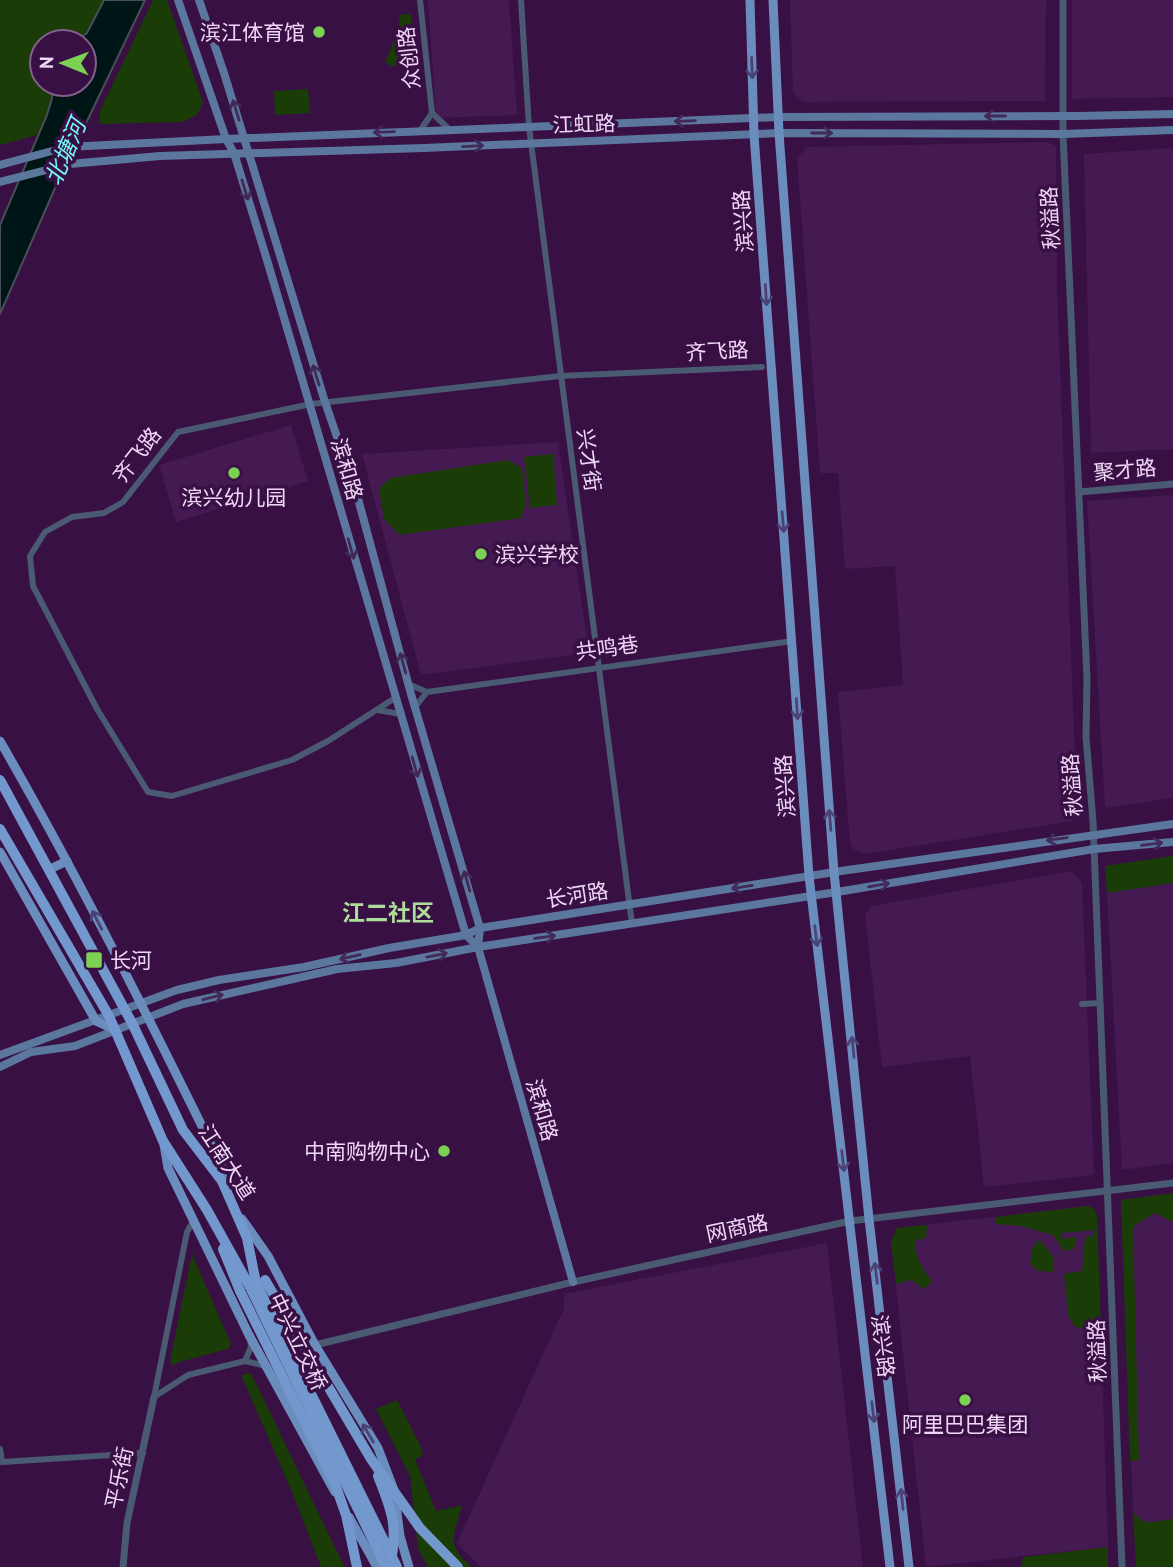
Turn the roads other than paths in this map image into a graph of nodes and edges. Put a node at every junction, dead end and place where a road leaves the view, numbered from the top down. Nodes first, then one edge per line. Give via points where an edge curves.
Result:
1 (178, 0) edge
2 (200, 0) edge
3 (420, 0) edge
4 (521, 0) edge
5 (750, 0) edge
6 (773, 0) edge
7 (1063, 0) edge
8 (432, 113) junction
9 (1173, 114) edge
10 (1063, 116) junction
11 (778, 117) junction
12 (753, 118) junction
13 (529, 127) junction
14 (450, 130) junction
15 (1173, 130) edge
16 (421, 131) junction
17 (779, 133) junction
18 (1063, 134) junction
19 (754, 135) junction
20 (226, 139) junction
21 (244, 139) junction
22 (532, 143) junction
23 (234, 153) junction
24 (248, 153) junction
25 (0, 165) edge
26 (0, 183) edge
27 (762, 367) dead end
28 (560, 376) junction
29 (325, 402) junction
30 (311, 404) junction
31 (1173, 484) edge
32 (1079, 492) junction
33 (793, 641) junction
34 (599, 666) junction
35 (408, 684) junction
36 (427, 692) junction
37 (395, 698) junction
38 (415, 707) junction
39 (378, 710) junction
40 (400, 714) junction
41 (0, 741) edge
42 (0, 780) edge
43 (1173, 824) edge
44 (0, 829) edge
45 (1093, 834) junction
46 (1173, 842) edge
47 (1094, 849) junction
48 (0, 852) edge
49 (67, 861) junction
50 (50, 869) junction
51 (834, 872) junction
52 (809, 876) junction
53 (837, 892) junction
54 (812, 896) junction
55 (33, 898) junction
56 (629, 905) junction
57 (632, 924) junction
58 (480, 928) junction
59 (466, 935) junction
60 (478, 947) junction
61 (140, 1003) junction
62 (1100, 1003) junction
63 (1082, 1004) dead end
64 (124, 1010) junction
65 (108, 1016) junction
66 (148, 1017) junction
67 (96, 1021) junction
68 (132, 1023) junction
69 (115, 1030) junction
70 (0, 1055) edge
71 (0, 1067) edge
72 (163, 1142) junction
73 (222, 1181) junction
74 (1173, 1183) edge
75 (1108, 1190) junction
76 (235, 1209) junction
77 (207, 1210) junction
78 (869, 1219) junction
79 (193, 1221) junction
80 (850, 1221) junction
81 (202, 1239) junction
82 (186, 1240) junction
83 (573, 1282) junction
84 (257, 1283) junction
85 (249, 1335) junction
86 (315, 1345) junction
87 (245, 1361) junction
88 (266, 1367) junction
89 (154, 1397) junction
90 (0, 1449) edge
91 (142, 1453) junction
92 (371, 1460) junction
93 (123, 1567) edge
94 (357, 1567) edge
95 (377, 1567) edge
96 (388, 1567) edge
97 (397, 1567) edge
98 (409, 1567) edge
99 (458, 1567) edge
100 (890, 1567) edge
101 (909, 1567) edge
102 (1122, 1567) edge

1 - 20 main road, 滨和路
21 -> 2 main road, 滨和路
3 - 8 street, 众创路
4 - 13 street, 兴才街
5 -> 12 main road, 滨兴路
6 - 11 main road, 滨兴路
7 - 10 street, 秋溢路
8 - 14 street, 众创路
8 - 16 street, 众创路
9 - 10 main road, 江虹路
10 -> 11 main road, 江虹路
10 - 18 street, 秋溢路
11 - 12 main road, 江虹路
11 - 17 main road, 滨兴路
12 -> 13 main road, 江虹路
12 - 19 main road, 滨兴路
13 - 14 main road, 江虹路
13 - 22 street, 兴才街
14 - 16 main road, 江虹路
15 - 18 main road, 江虹路
16 -> 21 main road, 江虹路
17 -> 18 main road, 江虹路
17 - 19 main road, 江虹路
51 -> 17 main road, 滨兴路
18 - 32 street, 秋溢路
19 - 22 main road, 江虹路
19 -> 33 main road, 滨兴路
20 - 21 main road, 江虹路
20 - 23 main road, 滨和路
20 - 25 main road, 江虹路 via 67,148
21 - 24 main road, 滨和路
24 -> 22 main road, 江虹路
22 - 28 street, 兴才街
23 - 24 main road, 江虹路
23 - 26 main road, 江虹路 via 69,164
23 -> 30 main road, 滨和路
29 -> 24 main road, 滨和路
27 - 28 street, 齐飞路
28 - 29 street, 齐飞路
28 - 34 street, 兴才街
29 - 30 street, 齐飞路
35 -> 29 main road, 滨和路 via 358,495
30 -> 37 main road, 滨和路
30 - 39 street, 齐飞路 via 178,432 122,502 104,513 72,517 45,532 30,556 33,586 97,709 148,792 172,796 292,760
31 - 32 street, 聚才路
32 - 45 street, 秋溢路
33 - 34 street, 共鸣巷
33 -> 52 main road, 滨兴路
34 - 36 street, 共鸣巷
34 - 56 street, 兴才街
35 - 36 street
35 - 38 main road, 滨和路
36 - 38 street
37 - 39 street, 齐飞路
37 - 40 main road, 滨和路
58 -> 38 main road, 滨和路
39 - 40 street
40 -> 59 main road, 滨和路
41 - 49 main road
42 - 50 highway, 江南大道
43 - 45 main road, 长河路
44 - 55 highway, 江南大道
45 - 47 street, 秋溢路
45 -> 51 main road, 长河路
47 -> 46 main road, 长河路
53 -> 47 main road, 长河路
47 - 62 street, 秋溢路
48 - 55 main road
49 - 50 main road
61 -> 49 main road
50 - 64 highway, 江南大道
51 - 52 main road, 长河路
51 - 53 main road, 滨兴路
52 - 54 main road, 滨兴路
52 -> 56 main road, 长河路
53 - 54 main road, 长河路
78 -> 53 main road, 滨兴路
54 - 57 main road, 长河路
54 -> 80 main road, 滨兴路
55 - 65 highway, 江南大道
55 - 67 main road
56 - 57 street, 兴才街
56 - 58 main road, 长河路
60 -> 57 main road, 长河路
58 - 59 main road, 长河路
58 - 60 main road, 滨和路
59 - 60 main road, 滨和路
59 -> 61 main road, 长河路 via 219,980
66 -> 60 main road, 长河路 via 183,1004 337,969
60 - 83 main road, 滨和路
61 - 64 main road, 长河路
61 - 66 main road
62 - 63 street
62 - 75 street, 秋溢路
64 - 65 main road, 长河路
64 - 68 highway, 江南大道
65 - 67 main road, 长河路
65 - 69 highway, 江南大道
66 - 68 main road, 长河路
66 - 73 main road via 223,1169
67 - 69 main road
67 - 70 main road, 长河路
68 - 69 main road, 长河路
68 - 73 highway, 江南大道 via 183,1130
69 - 71 main road, 长河路 via 75,1046 31,1052
69 - 72 highway, 江南大道
72 - 77 highway, 中兴立交桥
72 - 79 main road, 江南大道 via 168,1168
73 - 76 highway, 江南大道
74 - 75 street, 网商路
75 - 78 street, 网商路
75 - 102 street, 秋溢路
76 - 84 highway
76 - 86 main road, 江南大道 via 268,1256
77 - 84 highway, 中兴立交桥
77 - 94 highway, bridge via 240,1291 334,1481
78 - 80 street, 网商路
101 -> 78 main road, 滨兴路
79 - 81 main road, 江南大道
79 - 82 street
80 - 83 street, 网商路
80 -> 100 main road, 滨兴路
81 - 82 street
81 - 85 main road, 江南大道
82 - 89 street
83 - 86 street, 网商路
84 - 92 highway, bridge
84 - 96 highway, 中兴立交桥
84 - 97 highway, 中兴立交桥, bridge
85 - 87 street via 251,1347
85 - 88 main road, 江南大道
98 -> 86 main road, 江南大道 via 394,1490 378,1448
87 - 88 street
87 - 89 street via 188,1375
88 - 95 main road, 江南大道
89 - 91 street, 平乐街
90 - 91 street via 2,1462
91 - 93 street, 平乐街
92 - 96 highway, bridge via 395,1525
92 - 99 highway, bridge via 420,1528

